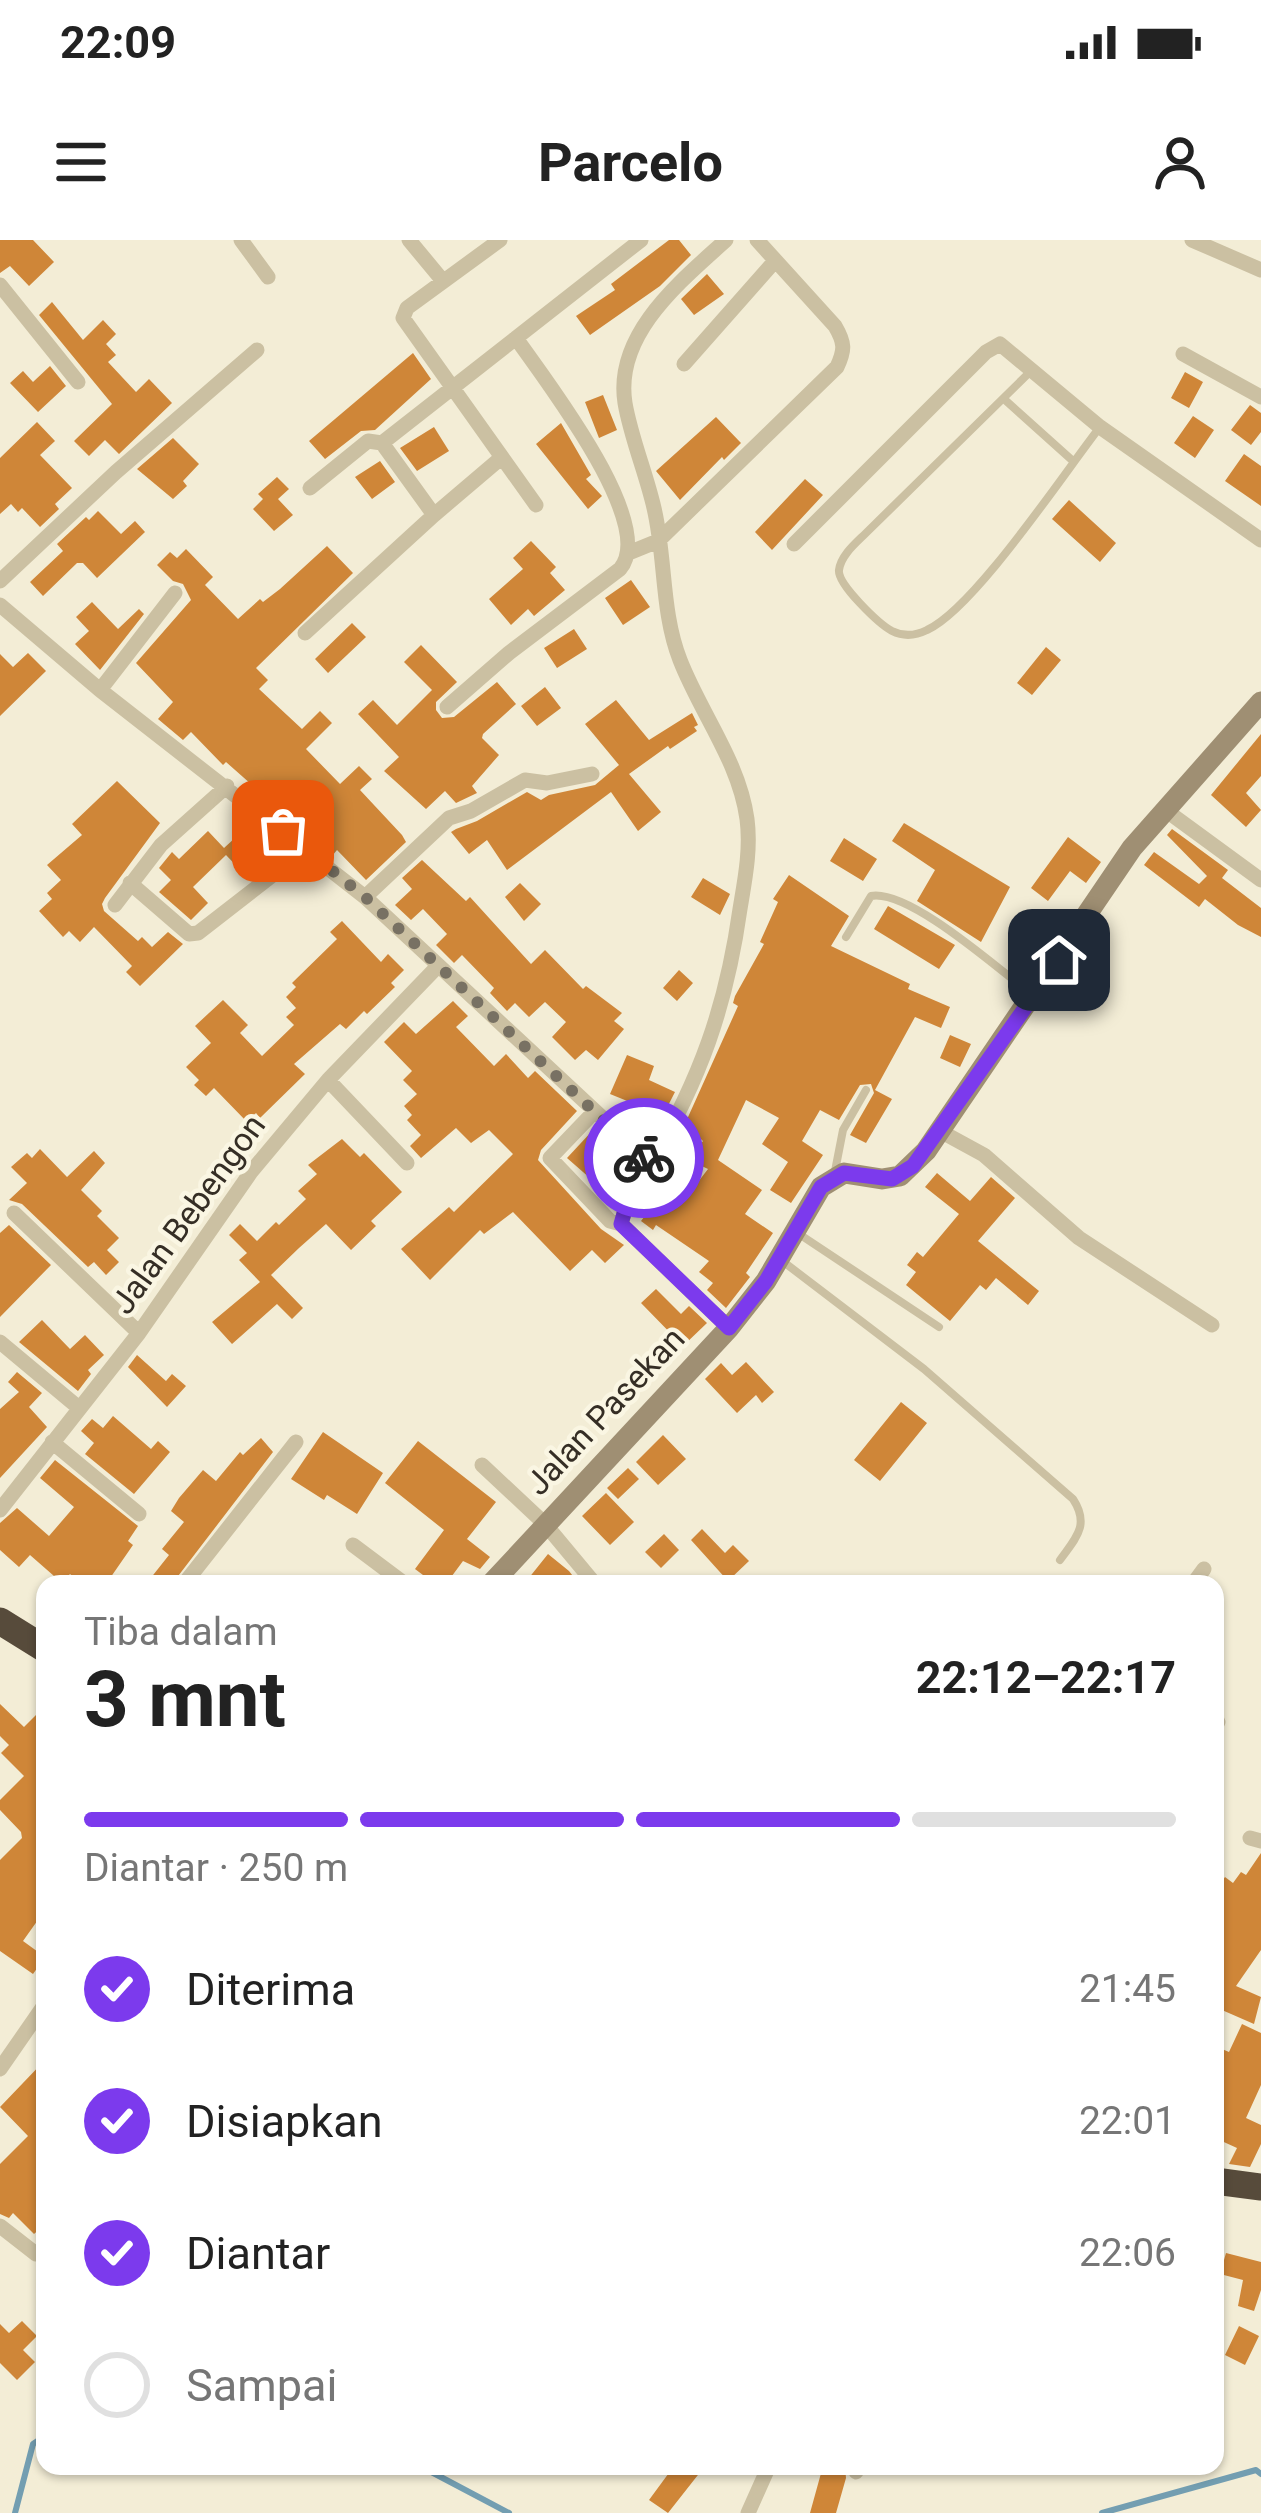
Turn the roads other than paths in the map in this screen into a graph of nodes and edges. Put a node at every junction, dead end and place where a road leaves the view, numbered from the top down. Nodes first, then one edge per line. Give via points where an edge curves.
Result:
1 (241, 240) edge
2 (409, 240) edge
3 (500, 240) edge
4 (641, 240) edge
5 (726, 240) edge
6 (757, 240) edge
7 (1196, 240) edge
8 (774, 262) junction
9 (1261, 270) edge
10 (268, 277) dead end
11 (442, 281) junction
12 (0, 285) edge
13 (516, 338) junction
14 (257, 350) dead end
15 (1183, 354) dead end
16 (684, 364) dead end
17 (1033, 369) junction
18 (79, 382) dead end
19 (453, 389) junction
20 (1261, 397) edge
21 (1004, 399) junction
22 (1100, 427) junction
23 (382, 443) junction
24 (501, 458) junction
25 (1073, 461) junction
26 (310, 488) dead end
27 (536, 505) dead end
28 (434, 515) junction
29 (1261, 540) edge
30 (658, 541) junction
31 (794, 544) dead end
32 (631, 552) junction
33 (0, 581) edge
34 (175, 593) dead end
35 (0, 605) edge
36 (305, 633) dead end
37 (100, 690) junction
38 (1260, 706) edge
39 (447, 707) dead end
40 (592, 774) dead end
41 (227, 786) junction
42 (1164, 809) junction
43 (306, 849) junction
44 (1261, 880) edge
45 (130, 883) junction
46 (365, 897) junction
47 (116, 905) dead end
48 (846, 937) dead end
49 (438, 966) junction
50 (1034, 995) junction
51 (328, 1081) junction
52 (866, 1090) dead end
53 (595, 1112) junction
54 (940, 1132) junction
55 (407, 1163) dead end
56 (650, 1165) junction
57 (835, 1175) junction
58 (14, 1213) dead end
59 (621, 1224) junction
60 (794, 1232) junction
61 (779, 1258) junction
62 (1212, 1324) dead end
63 (939, 1327) dead end
64 (729, 1328) junction
65 (139, 1333) junction
66 (0, 1342) edge
67 (79, 1408) junction
68 (52, 1442) junction
69 (296, 1442) dead end
70 (482, 1465) dead end
71 (0, 1510) edge
72 (139, 1514) dead end
73 (541, 1529) junction
74 (352, 1545) dead end
75 (1060, 1560) dead end
76 (1204, 1569) dead end
77 (191, 1575) edge
78 (393, 1575) edge
79 (499, 1575) edge
80 (586, 1575) edge
81 (1200, 1575) edge
82 (0, 1621) edge
83 (36, 1643) edge
84 (36, 2017) edge
85 (0, 2069) edge
86 (1224, 2182) edge
87 (1260, 2185) edge
88 (0, 2227) edge
89 (36, 2254) dead end
90 (765, 2475) edge
91 (748, 2513) edge

1 - 10 street
2 - 11 street
3 - 11 street
4 - 13 street
5 - 30 street via 648,320 625,368 625,402
6 - 8 street
7 - 9 street
8 - 16 street
8 - 30 street via 835,326 844,352
11 - 19 street via 403,318
12 - 18 street
13 - 19 street
13 - 32 street via 586,438
14 - 33 street
15 - 20 street
17 - 21 lane
17 - 22 street
17 - 31 street via 1007,347 993,346
19 - 23 street
19 - 24 street
21 - 25 lane
21 - 25 lane via 842,562 842,584 879,621 910,636 950,616
22 - 25 lane
22 - 29 street
23 - 26 street via 368,442
23 - 28 street
24 - 27 street
24 - 28 street
28 - 36 street
30 - 32 street
30 - 56 street via 669,628 742,789 748,854 730,976 683,1109
32 - 39 street
34 - 37 street
35 - 37 street
37 - 41 street
38 - 42 street
40 - 46 street via 525,780 449,818
41 - 43 street
41 - 45 street
42 - 44 street
42 - 50 street
43 - 45 street via 198,934
43 - 46 street
45 - 47 street
46 - 49 street
48 - 50 lane via 871,896 891,896
49 - 51 street, Jalan Bebengon
49 - 53 street
50 - 54 street
51 - 55 street
51 - 65 street, Jalan Bebengon via 251,1172
52 - 57 lane via 844,1130
53 - 56 street
53 - 59 street via 550,1158
54 - 57 street via 900,1177
54 - 62 street via 985,1155 1079,1238
56 - 59 street
57 - 60 street, Jalan Pasekan
58 - 65 street
59 - 64 street
60 - 61 street, Jalan Pasekan
60 - 63 lane
61 - 64 street, Jalan Pasekan
61 - 75 lane via 924,1369 1073,1499 1083,1528
64 - 73 street, Jalan Pasekan
65 - 67 street, Jalan Bebengon
66 - 67 street
67 - 68 street, Jalan Bebengon
68 - 71 street, Jalan Bebengon
68 - 72 street
69 - 77 street
70 - 73 street
73 - 79 street, Jalan Pasekan
73 - 80 street
74 - 78 street
76 - 81 street
82 - 83 highway
84 - 85 street
86 - 87 highway
88 - 89 street
90 - 91 street

